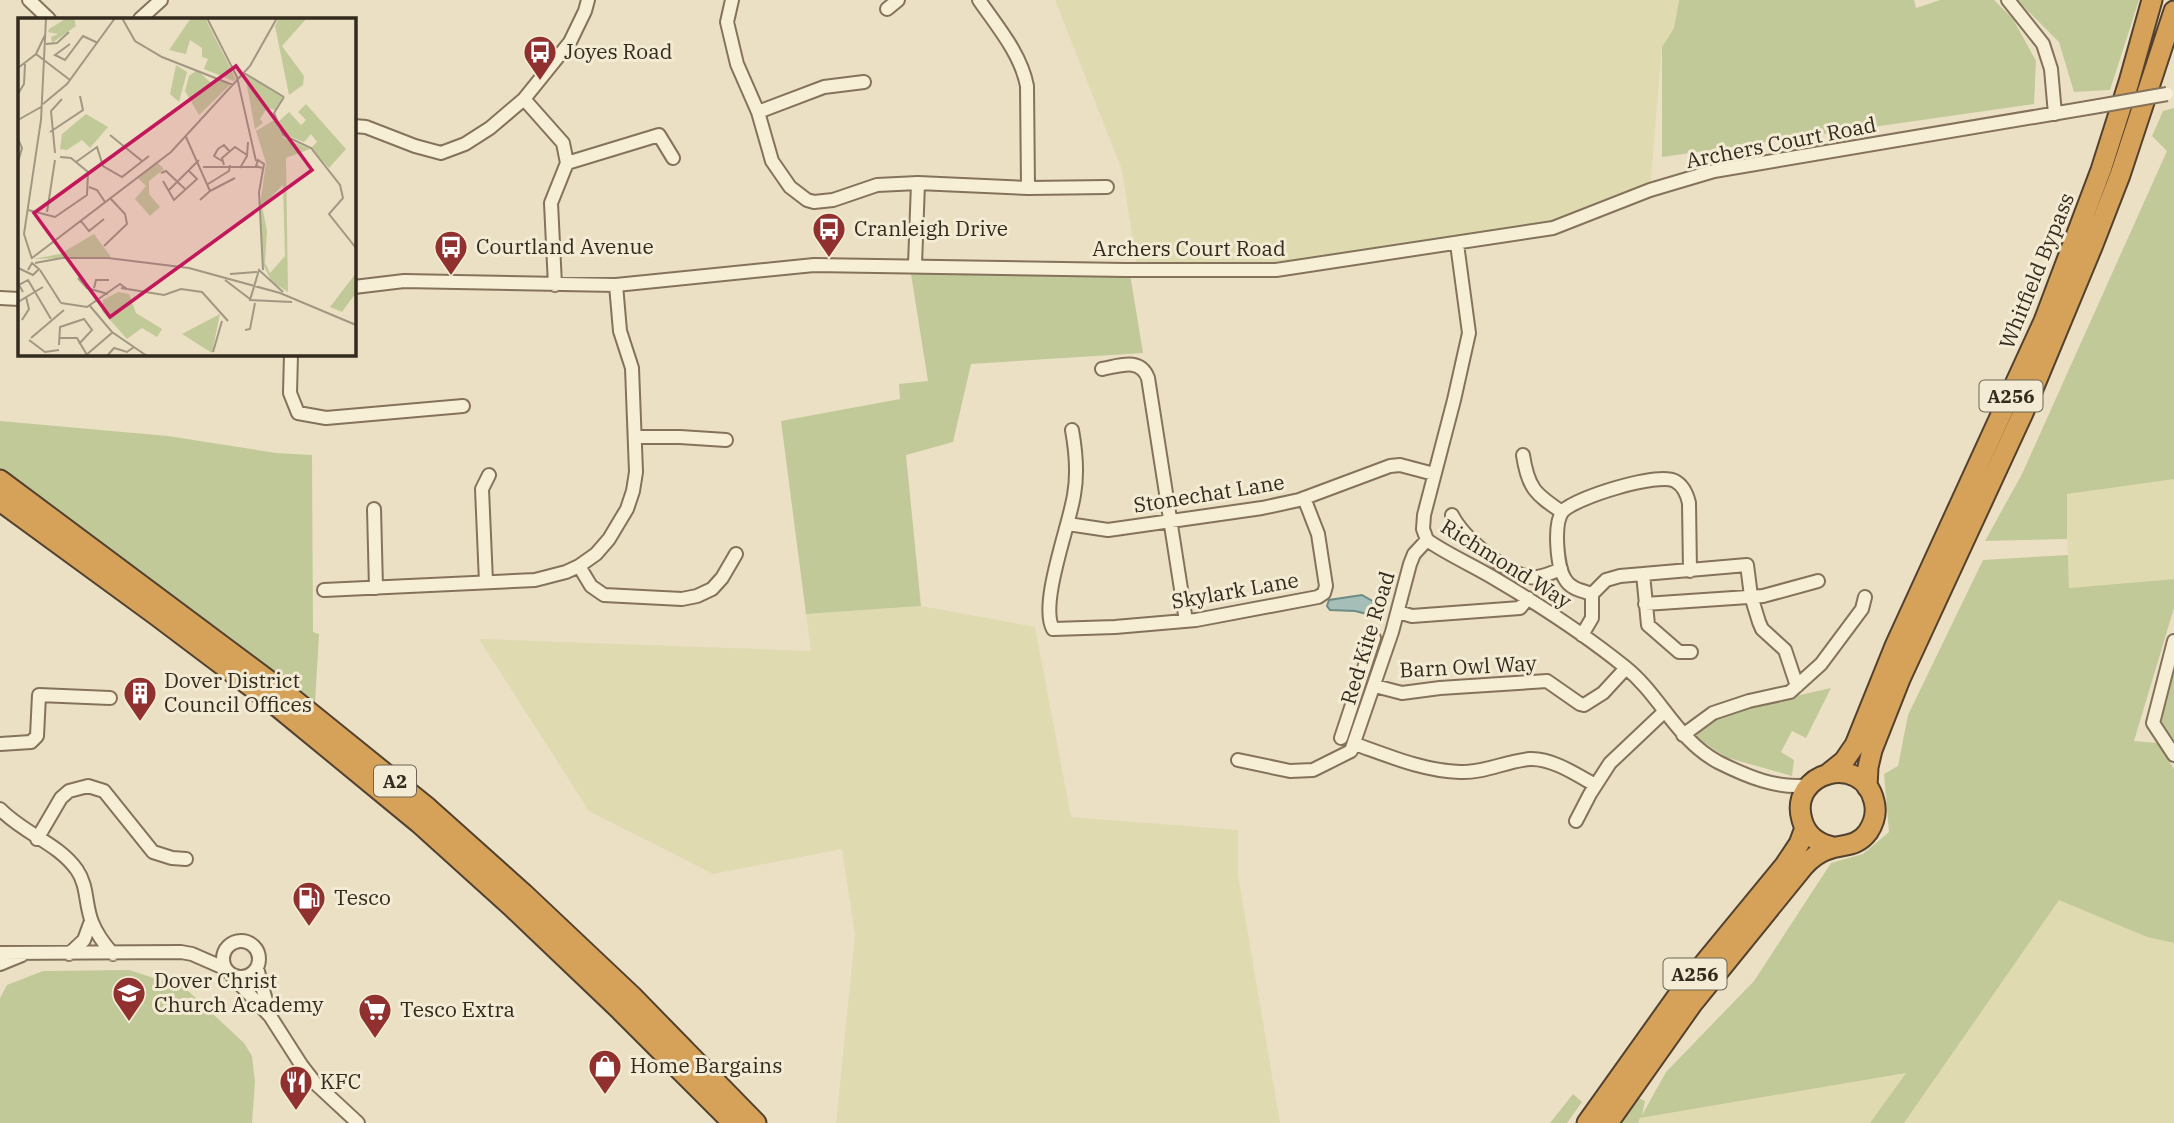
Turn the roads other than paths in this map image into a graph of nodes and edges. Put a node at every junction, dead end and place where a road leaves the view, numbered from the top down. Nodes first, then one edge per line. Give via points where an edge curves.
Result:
1 (29, 0) edge
2 (161, 0) edge
3 (588, 0) edge
4 (732, 0) edge
5 (898, 0) edge
6 (979, 0) edge
7 (2008, 0) edge
8 (2152, 0) edge
9 (887, 9) dead end
10 (2174, 11) edge
11 (48, 18) edge
12 (141, 18) edge
13 (864, 82) dead end
14 (2171, 94) edge
15 (524, 99) junction
16 (758, 112) junction
17 (2055, 114) junction
18 (355, 126) edge
19 (673, 158) dead end
20 (567, 163) junction
21 (918, 183) junction
22 (1107, 187) dead end
23 (1028, 188) junction
24 (1457, 244) junction
25 (915, 265) junction
26 (555, 285) junction
27 (616, 285) junction
28 (355, 287) edge
29 (0, 298) edge
30 (18, 299) edge
31 (291, 355) edge
32 (1102, 369) dead end
33 (463, 406) dead end
34 (1072, 430) dead end
35 (635, 437) junction
36 (726, 440) dead end
37 (1523, 455) dead end
38 (1434, 474) junction
39 (489, 475) dead end
40 (0, 480) edge
41 (1304, 498) junction
42 (0, 501) edge
43 (373, 509) dead end
44 (1562, 512) junction
45 (1452, 515) dead end
46 (1171, 520) junction
47 (1068, 524) junction
48 (1427, 540) junction
49 (736, 554) dead end
50 (579, 566) junction
51 (1561, 569) junction
52 (1690, 570) junction
53 (1643, 574) junction
54 (486, 582) junction
55 (1818, 582) dead end
56 (376, 588) junction
57 (324, 590) dead end
58 (1592, 594) junction
59 (1751, 596) junction
60 (1865, 597) dead end
61 (1528, 598) junction
62 (1645, 604) junction
63 (1398, 612) junction
64 (1186, 621) junction
65 (1582, 635) junction
66 (1374, 638) dead end
67 (2174, 641) edge
68 (1691, 652) dead end
69 (1368, 654) junction
70 (1384, 659) junction
71 (1626, 668) junction
72 (1375, 686) junction
73 (1797, 686) junction
74 (110, 698) dead end
75 (1665, 712) junction
76 (1349, 714) junction
77 (1363, 719) junction
78 (1683, 735) junction
79 (1341, 738) dead end
80 (0, 744) edge
81 (1353, 748) junction
82 (2174, 755) edge
83 (1238, 760) dead end
84 (1829, 773) junction
85 (1766, 782) junction
86 (1595, 785) junction
87 (1810, 785) junction
88 (1867, 787) junction
89 (0, 809) edge
90 (1802, 820) junction
91 (1576, 821) dead end
92 (37, 838) junction
93 (1833, 847) junction
94 (186, 859) dead end
95 (91, 921) junction
96 (226, 948) junction
97 (0, 953) edge
98 (26, 954) junction
99 (69, 954) junction
100 (113, 954) junction
101 (192, 954) junction
102 (0, 964) edge
103 (257, 968) junction
104 (228, 972) junction
105 (270, 1016) junction
106 (358, 1123) edge
107 (733, 1123) edge
108 (756, 1123) edge
109 (1587, 1123) edge
110 (1608, 1123) edge

1 - 11 street
2 - 12 street
3 - 15 street via 570,42
4 - 16 street via 727,22 737,64
5 - 9 street
6 - 23 street via 1025,76
7 - 17 street via 2043,44 2051,69
8 - 84 highway, Whitfield Bypass / A256 via 2105,158 2044,321 1895,646 1855,745
10 - 88 highway, Whitfield Bypass / A256 via 2083,270 2023,413 1900,679 1872,750
13 - 16 street via 824,87
14 - 17 street, Archers Court Road, bridge
15 - 18 street via 465,145 441,153
15 - 20 street via 564,143
16 - 21 street via 772,161 790,187 807,200 833,200 877,185
17 - 24 street, Archers Court Road via 1714,171 1553,228
19 - 20 street via 659,135
20 - 26 street via 551,203
21 - 23 street
21 - 25 street
22 - 23 street
24 - 25 street, Archers Court Road via 1276,270
24 - 38 street, Richmond Way via 1468,333
25 - 27 street, Archers Court Road via 814,264
26 - 27 street, Archers Court Road
26 - 28 street, Archers Court Road via 404,281
27 - 35 street via 620,331 632,368
29 - 30 street
31 - 33 street via 290,393 298,413 326,418
32 - 46 street via 1132,364 1146,372
34 - 47 street via 1076,473
35 - 36 street
35 - 50 street via 636,472 627,509 609,539
37 - 44 street via 1535,493
38 - 41 street, Stonechat Lane via 1390,466
38 - 48 street, Richmond Way via 1423,515
39 - 54 street via 482,489
40 - 108 highway, A2 via 288,695 428,808 632,996
41 - 46 street, Stonechat Lane via 1262,509
41 - 64 street, Skylark Lane via 1318,534 1324,593
42 - 107 highway, A2 via 278,707 419,823 621,1010
43 - 56 street
44 - 51 street via 1557,524
44 - 52 street via 1589,496 1622,486 1658,478 1675,481 1689,503
45 - 51 street via 1470,540 1517,573 1531,578
46 - 47 street, Stonechat Lane via 1108,530
46 - 64 street
47 - 64 street, Skylark Lane via 1050,597 1053,629
48 - 61 street, Richmond Way
48 - 63 street, Red Kite Road via 1414,554
49 - 50 street via 712,589 682,599 604,595 591,586
50 - 54 street via 552,577
51 - 58 street via 1565,581
52 - 53 street
52 - 59 street via 1747,565
53 - 58 street via 1606,580
53 - 62 street
54 - 56 street
55 - 59 street
56 - 57 street
58 - 65 street via 1592,618
59 - 62 street
59 - 73 street via 1762,629 1785,650
60 - 73 street via 1863,609 1821,664
61 - 63 street via 1520,608 1412,616
61 - 65 street, Richmond Way
62 - 68 street via 1652,630 1679,652
63 - 70 street, Red Kite Road
65 - 71 street, Richmond Way
66 - 69 street
67 - 82 street via 2153,723
69 - 70 street
69 - 76 street
70 - 72 street, Red Kite Road
71 - 72 street, Barn Owl Way via 1603,694 1584,705 1547,681 1402,693
71 - 75 street, Richmond Way
72 - 77 street, Red Kite Road
73 - 78 street via 1778,696 1713,713
74 - 80 street via 39,695 37,736 31,742
75 - 78 street, Richmond Way
75 - 86 street via 1610,763
76 - 77 street
76 - 79 street
77 - 81 street, Red Kite Road
78 - 85 street, Richmond Way via 1719,762
81 - 83 street via 1313,769 1290,771
81 - 86 street via 1458,772 1541,760
84 - 87 highway
84 - 88 highway via 1850,774
85 - 87 street, Richmond Way
85 - 90 street, Richmond Way via 1788,798
86 - 91 street
87 - 90 highway via 1802,797
88 - 93 highway via 1875,805 1872,825 1859,841
89 - 92 street
90 - 93 highway via 1816,841
90 - 109 highway, A256 via 1799,844 1785,865 1679,994
92 - 94 street via 61,798 88,786 104,791 153,852
92 - 95 street via 63,854 78,872
93 - 110 highway, A256 via 1807,862 1761,917 1692,1004
95 - 99 street via 84,940
95 - 100 street
96 - 101 street
96 - 103 street via 235,942 250,944 258,951
96 - 104 street via 222,958
97 - 98 street
98 - 99 street
98 - 102 street
99 - 100 street
100 - 101 street
101 - 104 street
103 - 104 street via 248,977
103 - 105 street
104 - 105 street
105 - 106 street via 316,1084

